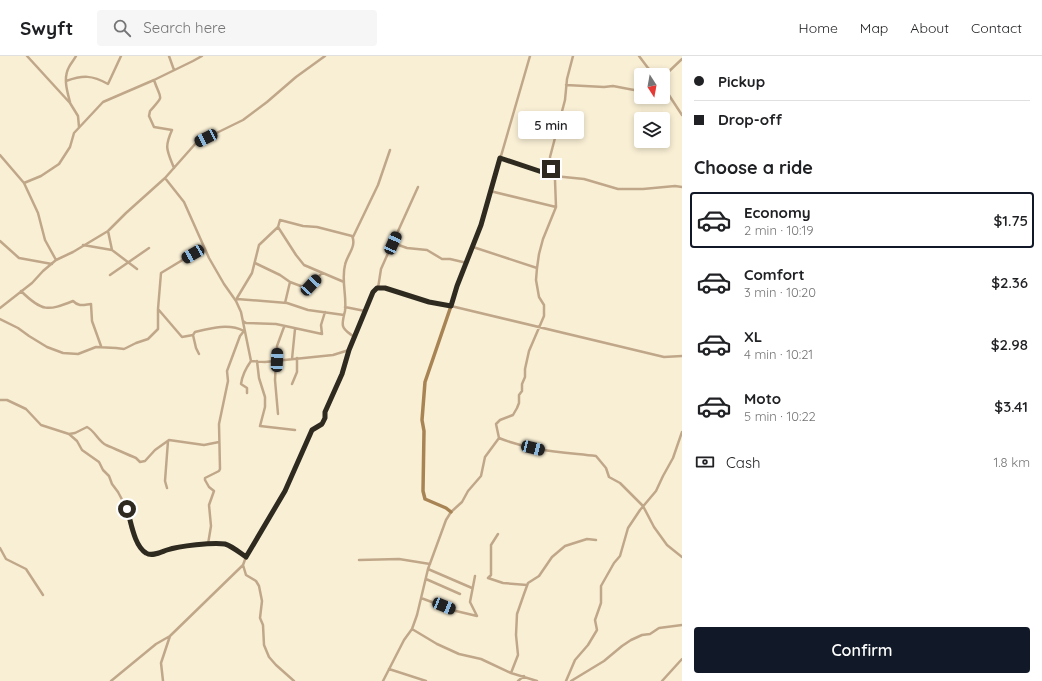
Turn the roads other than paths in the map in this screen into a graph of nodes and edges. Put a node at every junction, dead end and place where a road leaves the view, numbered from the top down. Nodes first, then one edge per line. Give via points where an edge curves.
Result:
1 (27, 56) edge
2 (76, 56) edge
3 (121, 56) edge
4 (170, 56) edge
5 (202, 56) edge
6 (325, 56) edge
7 (530, 56) edge
8 (573, 56) edge
9 (640, 56) edge
10 (682, 59) edge
11 (648, 68) edge
12 (174, 70) junction
13 (670, 70) edge
14 (154, 80) junction
15 (66, 81) junction
16 (566, 85) junction
17 (634, 90) edge
18 (670, 97) edge
19 (70, 103) junction
20 (682, 115) edge
21 (79, 127) junction
22 (390, 150) dead end
23 (0, 155) edge
24 (500, 158) junction
25 (174, 168) junction
26 (554, 176) junction
27 (165, 178) junction
28 (24, 183) junction
29 (418, 187) dead end
30 (682, 187) edge
31 (490, 191) junction
32 (556, 206) junction
33 (278, 227) junction
34 (108, 231) junction
35 (354, 237) junction
36 (0, 241) edge
37 (393, 243) junction
38 (83, 245) junction
39 (204, 247) junction
40 (473, 247) junction
41 (149, 248) dead end
42 (112, 250) junction
43 (56, 260) junction
44 (128, 262) junction
45 (255, 263) junction
46 (467, 263) junction
47 (52, 264) junction
48 (537, 268) junction
49 (137, 269) dead end
50 (322, 274) junction
51 (110, 275) dead end
52 (290, 282) junction
53 (344, 282) junction
54 (378, 288) junction
55 (22, 291) junction
56 (237, 300) junction
57 (285, 303) junction
58 (451, 306) junction
59 (345, 307) junction
60 (0, 308) edge
61 (158, 309) junction
62 (365, 311) junction
63 (324, 312) junction
64 (344, 316) junction
65 (0, 319) edge
66 (242, 319) junction
67 (284, 327) junction
68 (540, 327) junction
69 (295, 329) junction
70 (244, 331) junction
71 (193, 334) junction
72 (354, 337) junction
73 (101, 346) junction
74 (349, 350) junction
75 (199, 354) dead end
76 (682, 356) edge
77 (297, 358) junction
78 (292, 359) junction
79 (276, 360) junction
80 (251, 361) junction
81 (258, 361) junction
82 (292, 384) dead end
83 (248, 393) dead end
84 (0, 400) edge
85 (278, 414) dead end
86 (295, 430) dead end
87 (682, 432) edge
88 (69, 434) junction
89 (499, 438) junction
90 (168, 440) junction
91 (219, 442) junction
92 (167, 488) dead end
93 (643, 506) junction
94 (450, 512) junction
95 (498, 534) dead end
96 (596, 540) dead end
97 (208, 544) junction
98 (0, 548) edge
99 (246, 557) junction
100 (682, 558) edge
101 (359, 560) dead end
102 (430, 564) junction
103 (243, 565) junction
104 (428, 569) junction
105 (475, 576) dead end
106 (426, 579) junction
107 (527, 585) junction
108 (472, 588) junction
109 (460, 594) dead end
110 (43, 595) dead end
111 (421, 598) junction
112 (682, 625) edge
113 (412, 629) junction
114 (170, 636) junction
115 (682, 659) edge
116 (389, 669) junction
117 (511, 673) junction
118 (524, 676) junction
119 (111, 681) edge
120 (163, 681) edge
121 (294, 681) edge
122 (383, 681) edge
123 (426, 681) edge
124 (518, 681) edge
125 (537, 681) edge
126 (566, 681) edge
127 (571, 681) edge
128 (662, 681) edge

1 - 19 street
2 - 15 street via 67,71
3 - 15 street via 108,84 98,78 81,76
4 - 12 street
5 - 12 street
6 - 25 street via 243,120 196,143
7 - 24 street
8 - 16 street
9 - 11 street
10 - 13 street
12 - 14 street
14 - 21 street via 103,102
14 - 25 street via 161,97 149,116 154,126 172,130 167,141 167,152
15 - 19 street
16 - 17 street via 613,86
16 - 26 street via 565,100 550,157
18 - 20 street
19 - 21 street via 78,116
21 - 28 street via 60,164
22 - 35 street via 378,185
23 - 28 street
24 - 26 street
24 - 31 street
25 - 27 street
26 - 30 street via 584,178 618,189
26 - 32 street
27 - 34 street
27 - 39 street via 184,202
28 - 43 street
29 - 37 street
31 - 32 street
31 - 40 street
32 - 48 street via 543,239
33 - 35 street via 280,220
33 - 45 street via 259,245
33 - 50 street via 304,265
34 - 38 street
34 - 42 street
35 - 53 street via 345,265
36 - 47 street via 19,258
37 - 46 street via 427,250 442,259
37 - 54 street via 382,269
38 - 42 street
38 - 43 street
39 - 56 street via 221,279
39 - 61 street via 161,273
40 - 46 street
40 - 48 street
41 - 44 street
42 - 44 street
43 - 47 street
44 - 49 street
44 - 51 street
45 - 52 street
45 - 56 street
46 - 58 street
47 - 55 street
48 - 68 street via 539,297 544,305
50 - 52 street via 306,288
50 - 53 street
52 - 57 street
53 - 59 street
54 - 58 street via 395,290 429,302
54 - 62 street via 373,292
55 - 60 street
55 - 73 street via 32,302 49,309 73,301 77,305 90,304 92,321
56 - 57 street
56 - 66 street
57 - 63 street
58 - 68 street
58 - 94 street via 425,382 422,420 424,499
59 - 62 street
59 - 64 street
61 - 71 street via 182,337
61 - 73 street via 158,329 148,338 124,349
62 - 72 street
63 - 64 street
63 - 69 street via 322,334
64 - 72 street via 343,327
65 - 73 street via 63,353 78,354
66 - 67 street via 246,323
66 - 70 street
67 - 69 street
67 - 79 street via 277,346
68 - 76 street via 664,357
68 - 89 street via 529,351 517,408 513,415 496,424
69 - 78 street
70 - 71 street via 228,326
70 - 80 street
70 - 91 street via 227,371 228,381 219,424
71 - 75 street
72 - 74 street
74 - 77 street via 333,355
74 - 99 street via 325,418 322,424 312,430 285,491
77 - 78 street
77 - 82 street via 297,372
78 - 79 street
79 - 81 street
79 - 85 street
80 - 81 street
80 - 83 street via 241,384 247,388
81 - 86 street via 265,397 260,426
84 - 88 street via 7,400 26,409 41,425
87 - 93 street via 673,458 656,491
88 - 90 street via 87,427 106,445 140,462
88 - 97 street via 82,450 99,462 109,476 127,509 131,529 146,553 158,554 175,547
89 - 93 street via 544,451 596,456 610,477 620,483
89 - 94 street via 485,457 481,476 462,502
90 - 91 street via 204,445
90 - 92 street
91 - 97 street via 220,469 205,478 206,483 214,491 209,505 211,526
93 - 100 street via 667,545
93 - 126 street via 628,528 620,556 601,586 601,603 595,620 597,630 575,660
94 - 102 street
95 - 107 street via 491,544 491,575 488,578 503,583
96 - 107 street via 587,539 564,546 552,557 539,576
97 - 99 street via 226,544
98 - 110 street via 6,559 26,569
99 - 103 street
101 - 102 street via 400,559
102 - 104 street
103 - 114 street
103 - 121 street via 246,575 259,586 262,601 260,618 264,645 269,657
104 - 106 street
104 - 108 street
105 - 108 street
106 - 109 street
106 - 111 street
107 - 117 street via 518,614 518,655
108 - 111 street via 470,602 477,616
111 - 113 street
112 - 127 street via 659,628 631,640 604,661
113 - 116 street
113 - 117 street via 459,654 480,659
114 - 119 street via 156,644
114 - 120 street via 161,663
115 - 128 street
116 - 122 street
116 - 123 street
117 - 118 street
118 - 124 street
118 - 125 street

